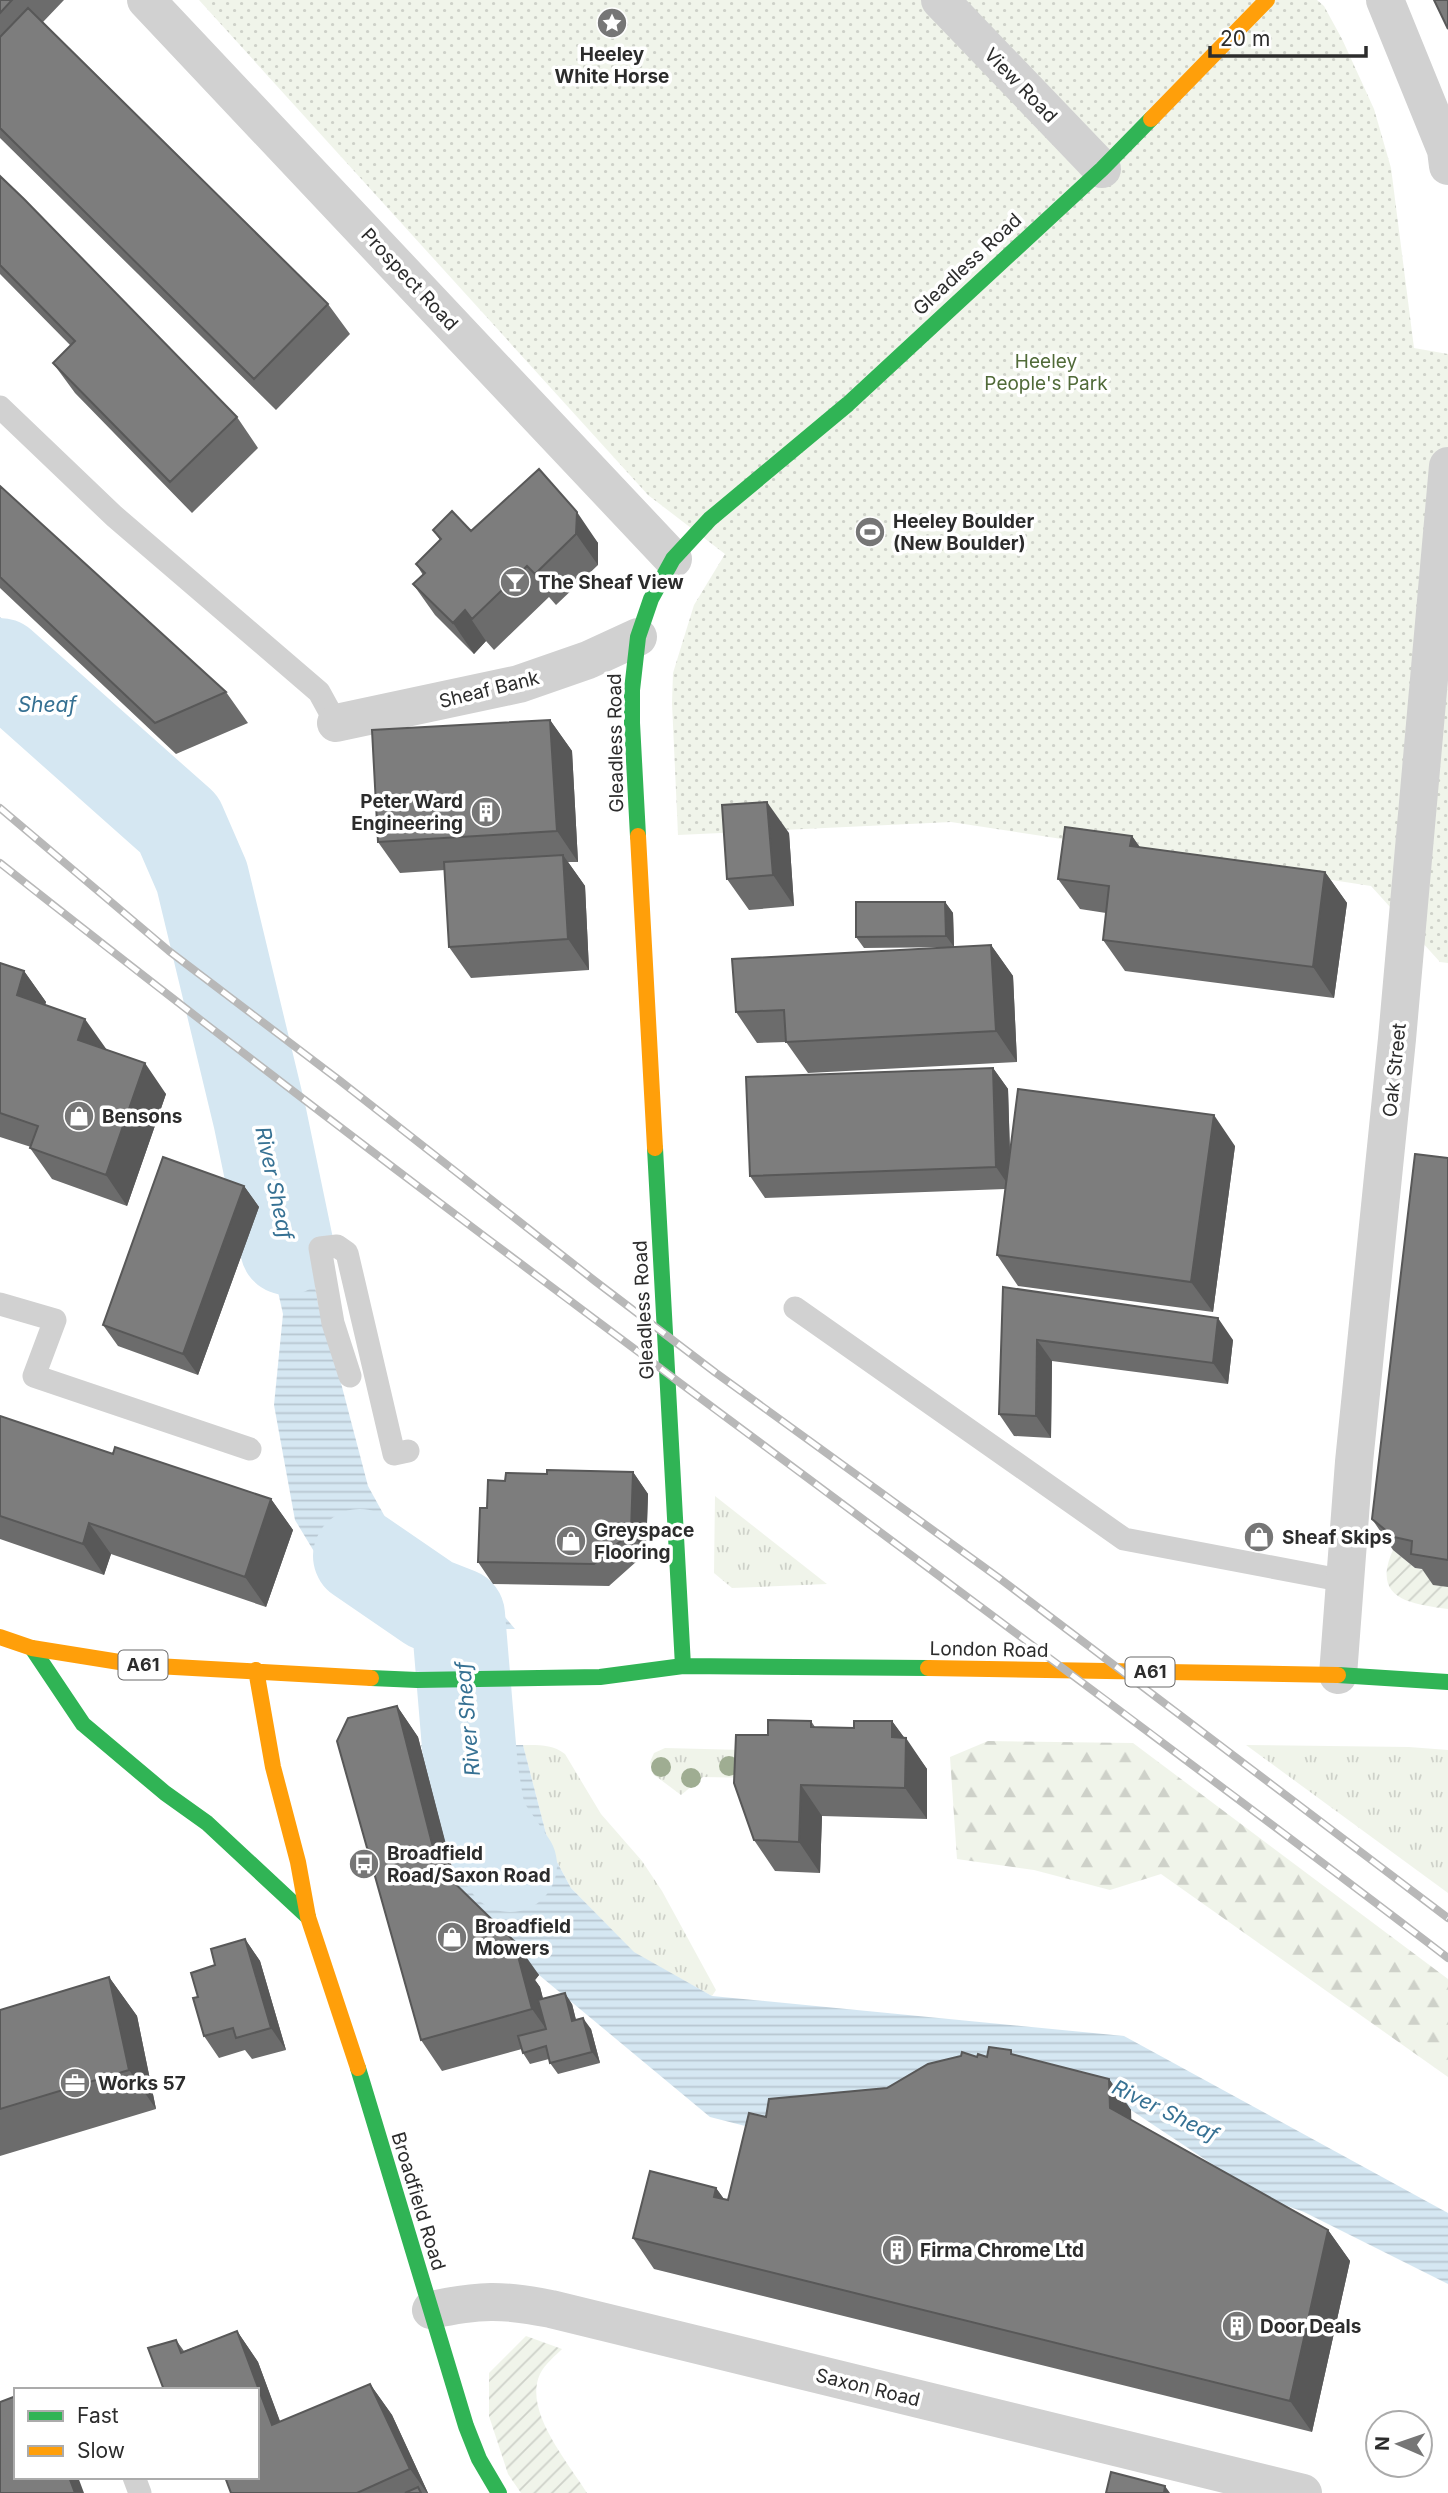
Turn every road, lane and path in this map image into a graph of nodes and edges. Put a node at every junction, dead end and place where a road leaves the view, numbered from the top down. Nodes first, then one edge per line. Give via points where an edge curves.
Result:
1 (146, 0) edge
2 (940, 0) edge
3 (1267, 0) edge
4 (1385, 0) edge
5 (1448, 166) edge
6 (1102, 169) junction
7 (0, 407) edge
8 (1448, 466) edge
9 (673, 559) junction
10 (638, 637) junction
11 (336, 723) joint
12 (0, 1304) edge
13 (795, 1308) dead end
14 (350, 1376) dead end
15 (250, 1449) dead end
16 (408, 1451) dead end
17 (1345, 1581) junction
18 (0, 1637) edge
19 (32, 1648) junction
20 (683, 1666) junction
21 (256, 1670) junction
22 (1338, 1675) junction
23 (1448, 1682) edge
24 (308, 1917) junction
25 (431, 2310) junction
26 (499, 2493) edge
27 (1303, 2493) edge

1 - 9 street, Prospect Road
2 - 6 street, View Road
3 - 6 main road, Gleadless Road
4 - 5 street via 1446,150
6 - 9 main road, Gleadless Road via 848,404 709,519
7 - 11 lane via 114,516 319,692
8 - 17 street, Oak Street
9 - 10 main road, Gleadless Road via 651,599
10 - 11 street, Sheaf Bank via 519,684
10 - 20 main road, Gleadless Road via 632,723
12 - 15 lane via 55,1320 34,1376
13 - 17 lane via 1124,1539
14 - 16 lane via 333,1323 320,1248 337,1247 347,1253 394,1454
17 - 22 street, Oak Street
18 - 19 main road, A61
19 - 21 main road, A61 via 138,1665
19 - 24 main road, Broadfield Road via 83,1724 207,1823
20 - 21 main road, London Road / A61 via 600,1677 417,1680
20 - 22 main road, London Road / A61
21 - 24 main road, Broadfield Road
22 - 23 main road, London Road / A61
24 - 25 main road, Broadfield Road via 354,2052
25 - 26 main road, Broadfield Road via 466,2426
25 - 27 street, Saxon Road via 491,2301 551,2309

